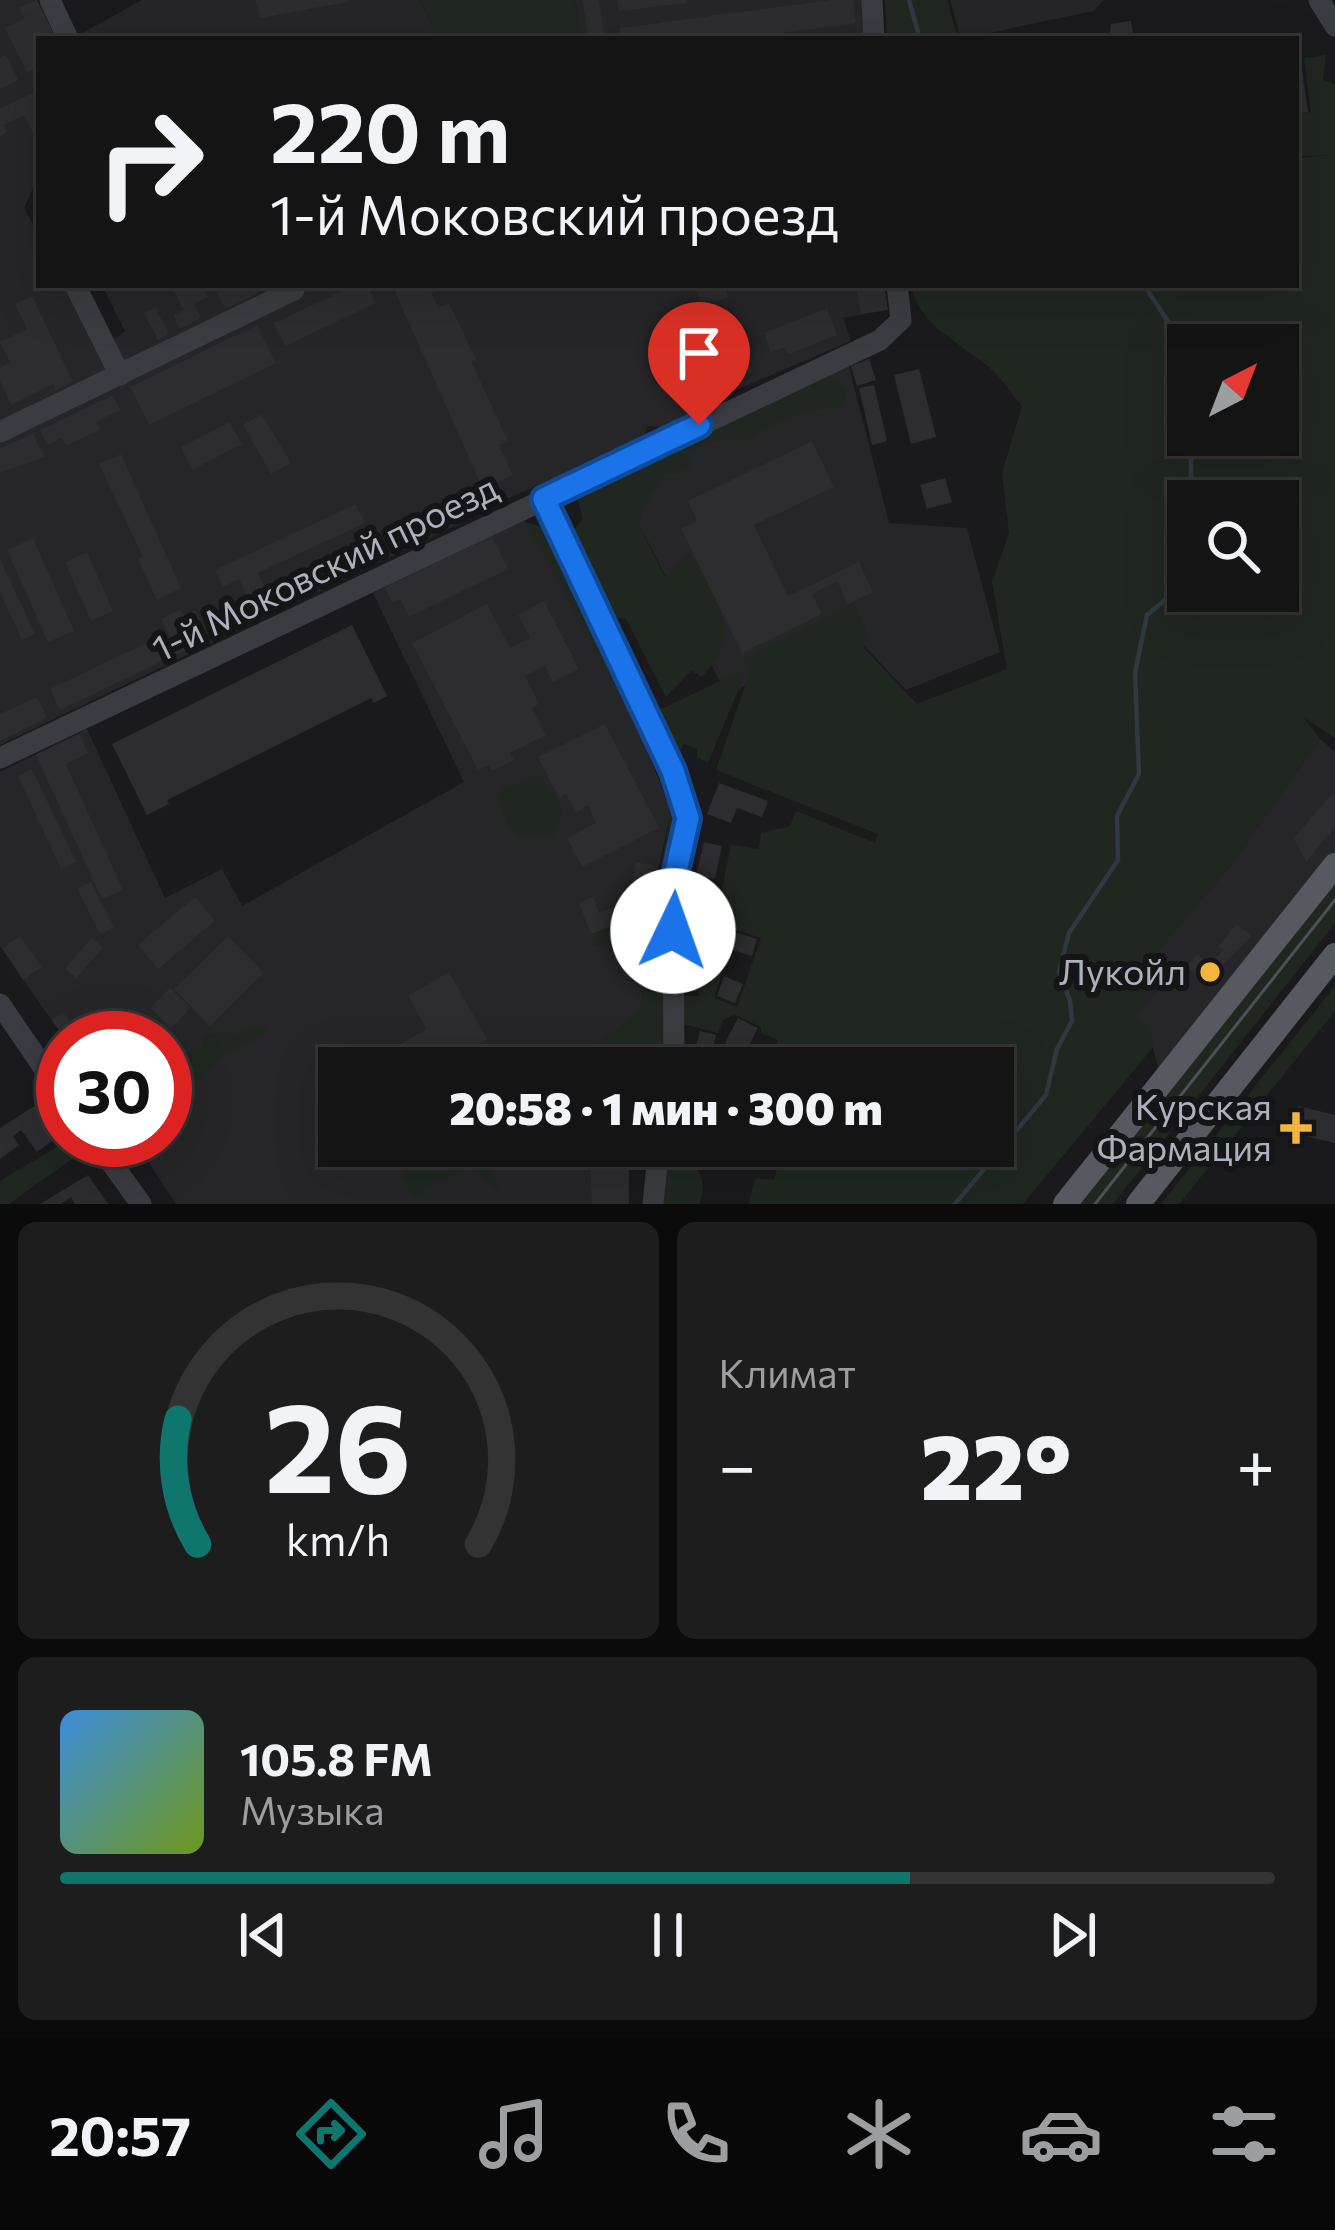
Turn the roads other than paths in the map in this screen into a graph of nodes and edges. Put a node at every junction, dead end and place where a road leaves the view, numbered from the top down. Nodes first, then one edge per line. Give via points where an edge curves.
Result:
1 (50, 0) edge
2 (872, 0) edge
3 (1318, 0) edge
4 (1335, 26) edge
5 (67, 36) edge
6 (874, 36) edge
7 (77, 288) edge
8 (897, 288) edge
9 (294, 290) dead end
10 (120, 374) junction
11 (0, 432) edge
12 (544, 499) junction
13 (0, 758) edge
14 (1335, 865) edge
15 (1335, 955) edge
16 (0, 1004) edge
17 (674, 1047) edge
18 (36, 1057) edge
19 (114, 1167) edge
20 (657, 1167) edge
21 (141, 1204) edge
22 (653, 1204) edge
23 (1065, 1204) edge
24 (1138, 1204) edge

1 - 5 street
2 - 6 street
3 - 4 street
7 - 10 street
8 - 12 street, 1-й Моковский проезд via 901,320 880,340
9 - 10 street
10 - 11 street
12 - 13 street, 1-й Моковский проезд
12 - 17 street via 688,818 673,885
14 - 23 main road
15 - 24 main road
16 - 18 street
19 - 21 street
20 - 22 street

